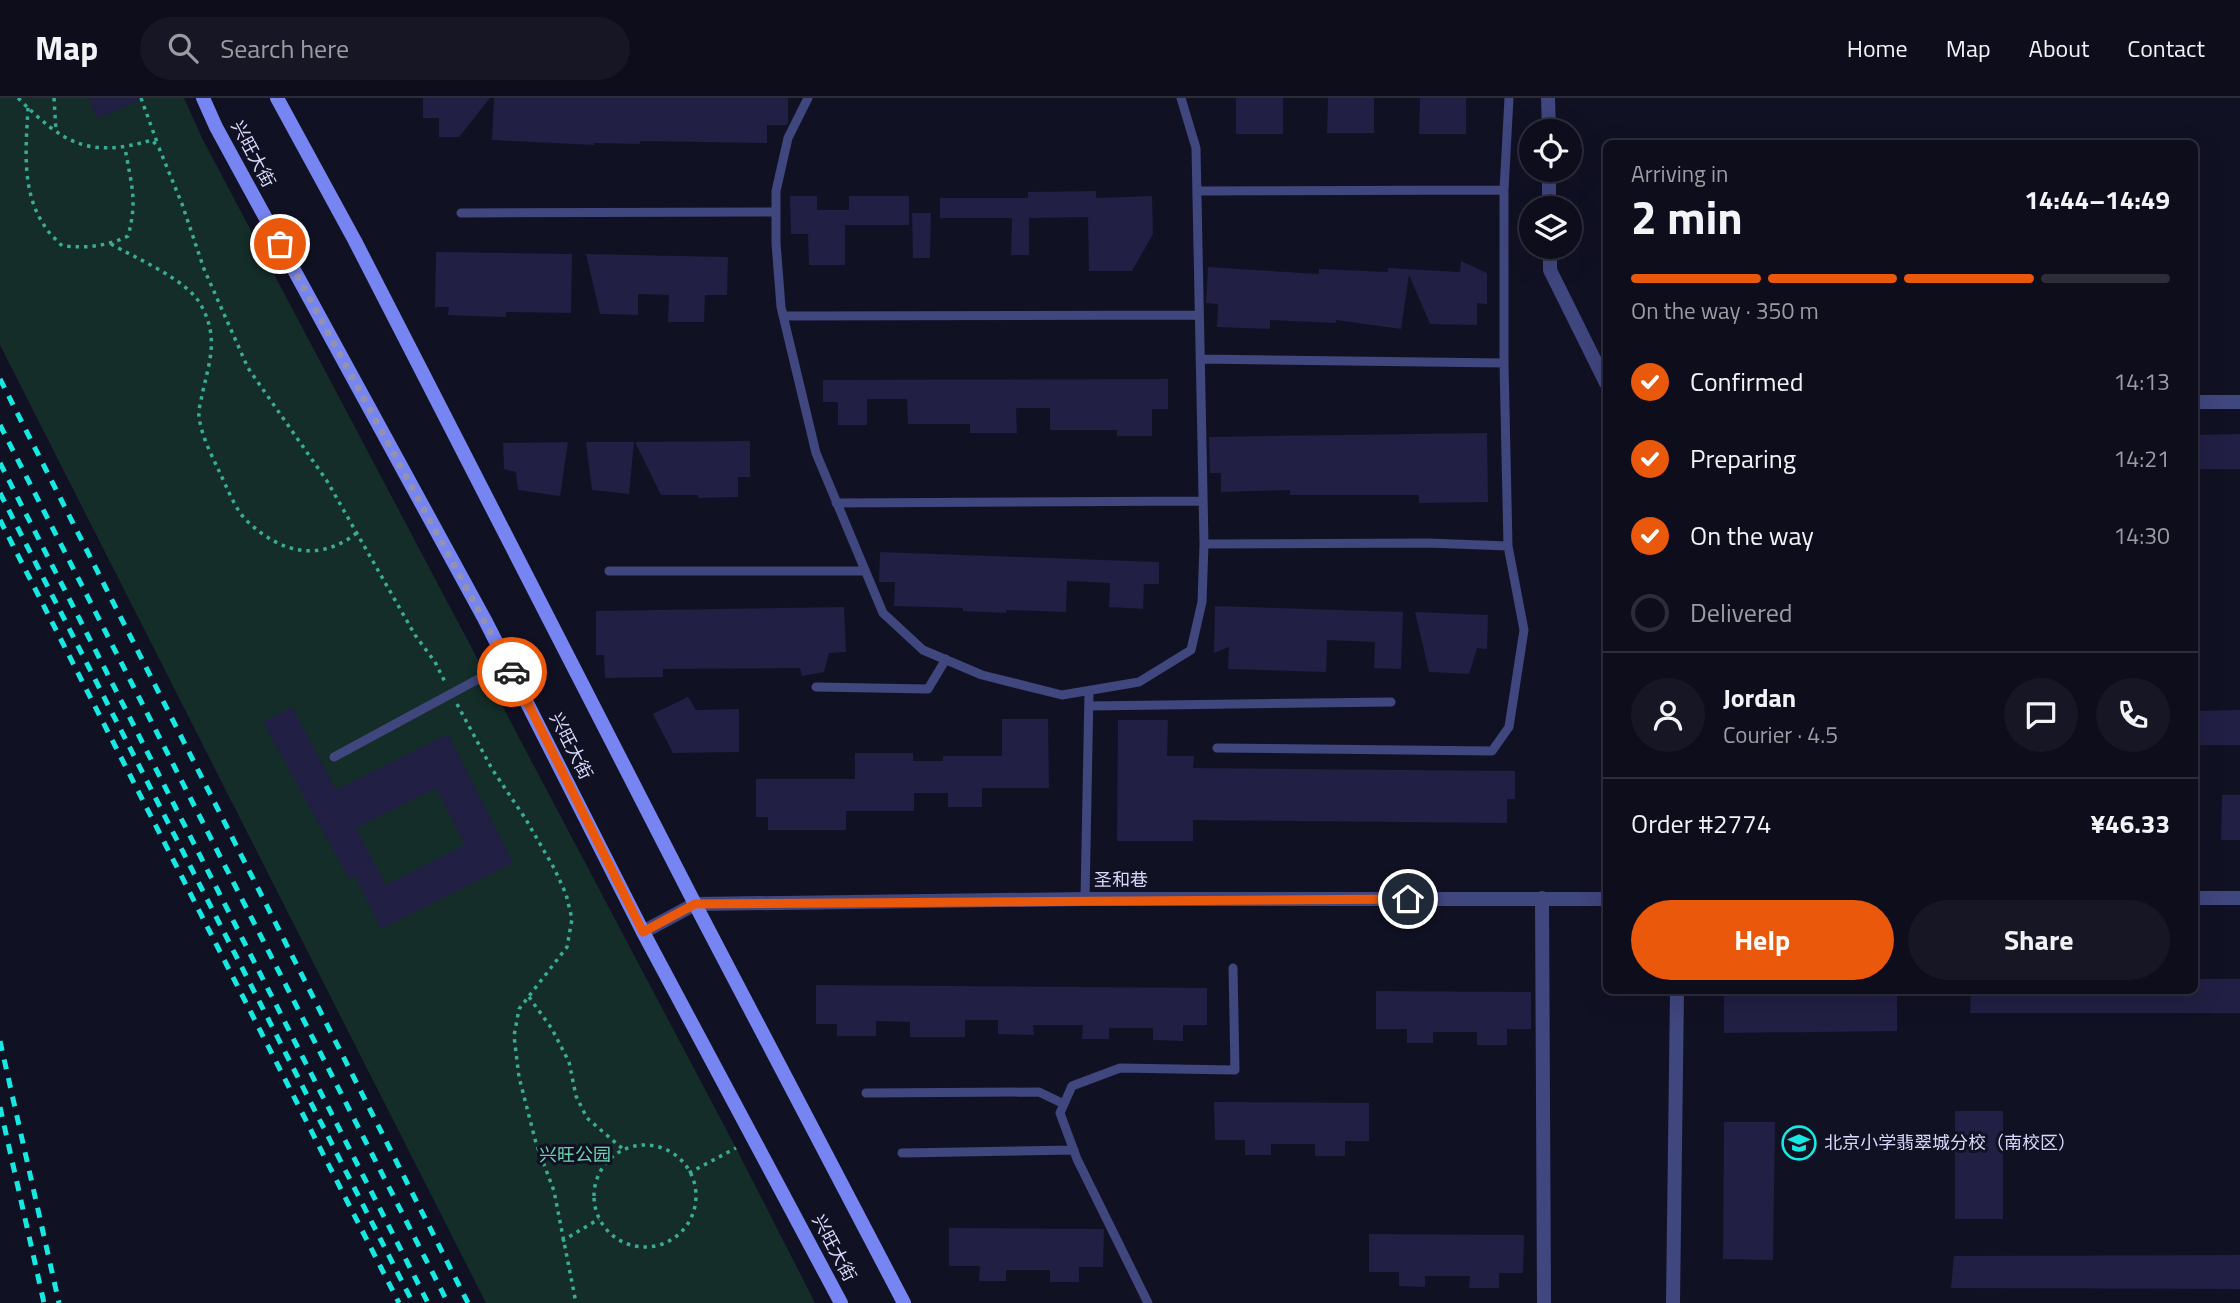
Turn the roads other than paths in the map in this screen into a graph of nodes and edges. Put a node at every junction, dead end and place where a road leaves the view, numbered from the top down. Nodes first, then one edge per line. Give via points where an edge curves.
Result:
1 (203, 98) edge
2 (277, 98) edge
3 (808, 98) edge
4 (1181, 98) edge
5 (1509, 98) edge
6 (1548, 98) edge
7 (1549, 119) edge
8 (1504, 190) junction
9 (1197, 191) junction
10 (461, 212) dead end
11 (776, 212) junction
12 (1550, 259) edge
13 (1199, 314) junction
14 (783, 316) junction
15 (1200, 359) junction
16 (1504, 363) junction
17 (1603, 377) edge
18 (2198, 402) edge
19 (2240, 402) edge
20 (1203, 501) junction
21 (836, 503) junction
22 (1204, 544) junction
23 (1508, 546) junction
24 (864, 571) junction
25 (609, 572) dead end
26 (946, 659) junction
27 (508, 663) junction
28 (816, 687) dead end
29 (1089, 692) junction
30 (1391, 702) dead end
31 (1089, 706) junction
32 (1217, 748) dead end
33 (334, 757) dead end
34 (1542, 898) junction
35 (2198, 898) edge
36 (2240, 898) edge
37 (1085, 899) junction
38 (1603, 899) edge
39 (695, 904) junction
40 (643, 932) junction
41 (1233, 968) dead end
42 (1677, 994) edge
43 (866, 1093) dead end
44 (1064, 1104) junction
45 (1074, 1150) junction
46 (902, 1153) dead end
47 (842, 1303) edge
48 (904, 1303) edge
49 (1148, 1303) edge
50 (1544, 1303) edge
51 (1673, 1303) edge

1 - 27 main road, 兴旺大街
2 - 39 main road, 兴旺大街
3 - 11 lane via 788,138
4 - 9 lane via 1196,148
5 - 8 lane
6 - 7 street
8 - 9 lane
8 - 16 lane
9 - 13 lane
10 - 11 lane
11 - 14 lane
12 - 17 street via 1550,270
13 - 14 lane
13 - 15 lane
14 - 21 lane via 816,453
15 - 16 lane
15 - 20 lane
16 - 23 lane
18 - 19 street
20 - 21 lane
20 - 22 lane
21 - 24 lane
22 - 23 lane
22 - 29 lane via 1202,602 1191,650 1139,682
23 - 32 lane via 1524,630 1509,727 1492,751
24 - 25 lane
24 - 26 lane via 883,613 923,650
26 - 28 lane via 928,689
26 - 29 lane via 982,675 1062,695
27 - 33 lane
27 - 40 main road, 兴旺大街
29 - 31 lane
30 - 31 lane
31 - 37 lane
34 - 37 street, 圣和巷
34 - 38 street, 圣和巷
34 - 50 street
35 - 36 street
37 - 39 street, 圣和巷
39 - 40 street, 圣和巷
39 - 48 main road, 兴旺大街
40 - 47 main road, 兴旺大街
41 - 44 lane via 1235,1070 1120,1068 1072,1086
42 - 51 street
43 - 44 lane via 1039,1092
44 - 45 lane via 1060,1113
45 - 46 lane
45 - 49 lane

